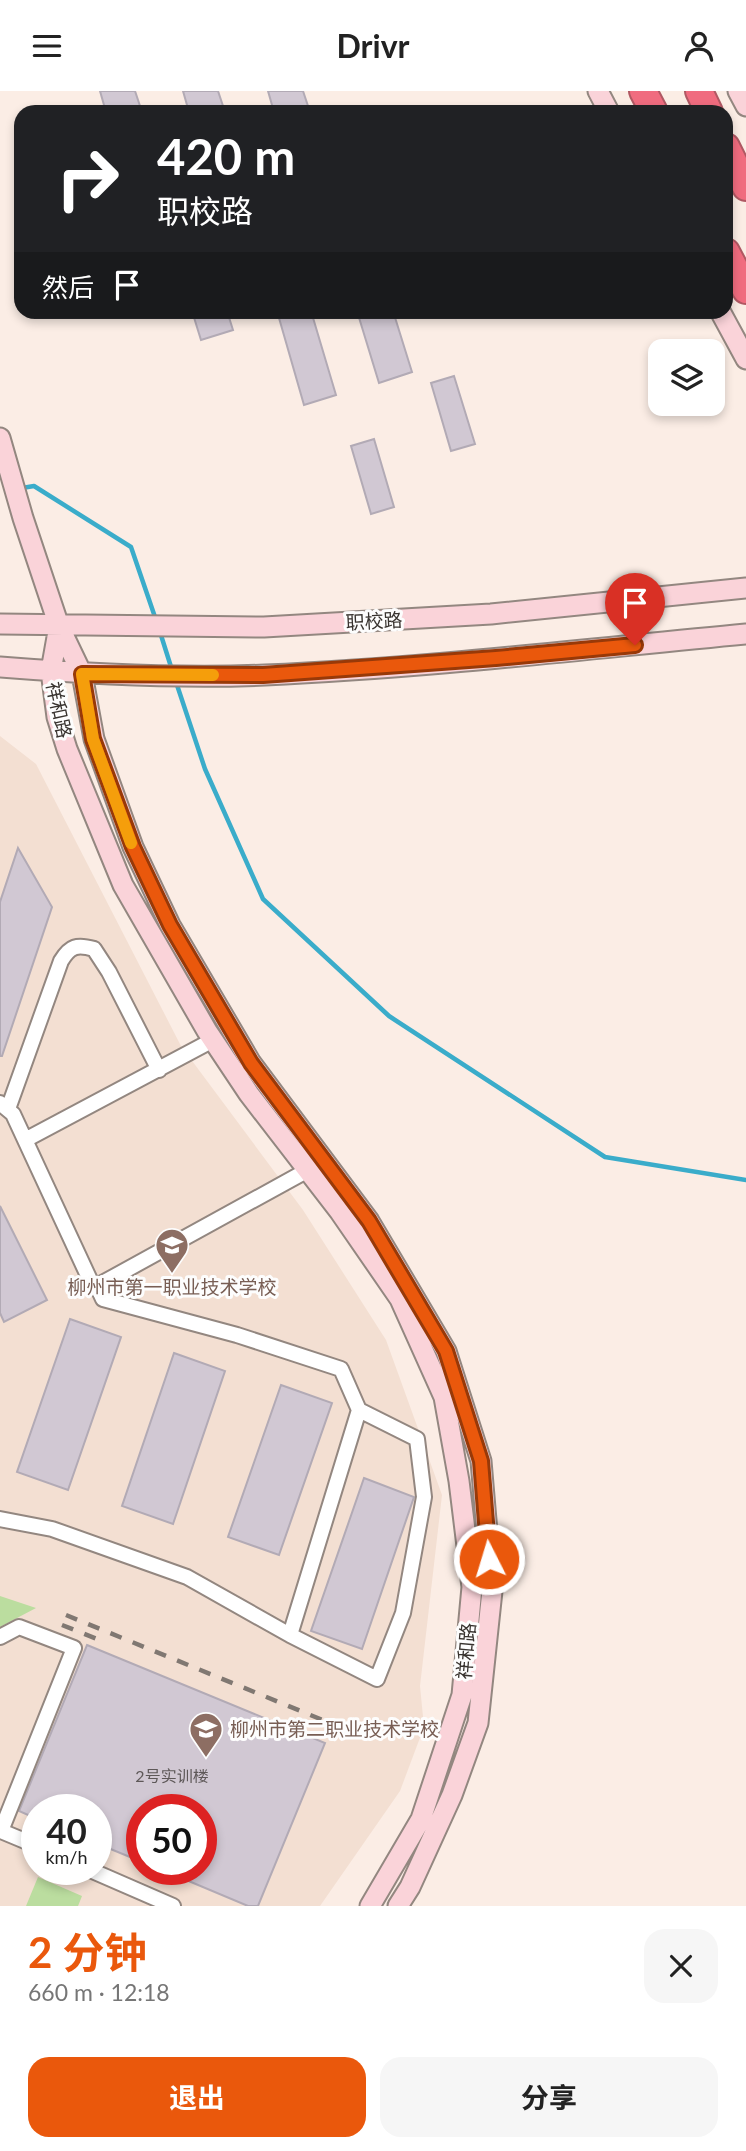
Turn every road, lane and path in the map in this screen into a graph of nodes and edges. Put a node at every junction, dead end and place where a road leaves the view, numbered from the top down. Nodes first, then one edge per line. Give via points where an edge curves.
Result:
1 (738, 91) edge
2 (746, 106) edge
3 (733, 161) edge
4 (746, 187) edge
5 (733, 265) edge
6 (746, 290) edge
7 (724, 319) edge
8 (746, 359) edge
9 (0, 438) edge
10 (746, 588) edge
11 (0, 624) edge
12 (59, 626) junction
13 (746, 634) edge
14 (0, 667) edge
15 (51, 671) junction
16 (82, 674) junction
17 (213, 1040) junction
18 (159, 1070) junction
19 (4, 1106) edge
20 (25, 1140) junction
21 (308, 1170) junction
22 (97, 1286) junction
23 (359, 1409) junction
24 (0, 1519) edge
25 (290, 1635) junction
26 (0, 1637) edge
27 (0, 1832) edge
28 (21, 1840) edge
29 (112, 1879) edge
30 (173, 1906) edge
31 (370, 1906) edge
32 (398, 1906) edge

1 - 2 main road
3 - 4 highway
5 - 6 highway
7 - 8 main road
9 - 12 main road
10 - 12 main road, 职校路 via 491,614 264,627
11 - 12 main road, 职校路
12 - 15 main road, 祥和路
12 - 16 main road, 祥和路
13 - 16 main road via 263,675
14 - 15 main road
15 - 16 main road
15 - 17 main road, 祥和路 via 67,749 123,885
16 - 32 main road, 祥和路 via 93,739 133,847 170,925 251,1063 369,1221 446,1351 481,1461 492,1591 478,1723 452,1795
17 - 18 street
17 - 21 main road, 祥和路
18 - 19 street via 109,972 94,949 80,945 68,949 61,961
18 - 20 street
19 - 20 street
20 - 22 street via 90,1280
21 - 22 street
21 - 31 main road, 祥和路 via 400,1299 444,1397 460,1481 472,1587 463,1695 421,1819
22 - 23 street via 103,1299 341,1369
23 - 25 street
23 - 25 street via 417,1439 424,1497 403,1613 377,1679
24 - 25 street via 52,1528 187,1577
26 - 27 street via 19,1627 74,1648
27 - 28 street
29 - 30 street

